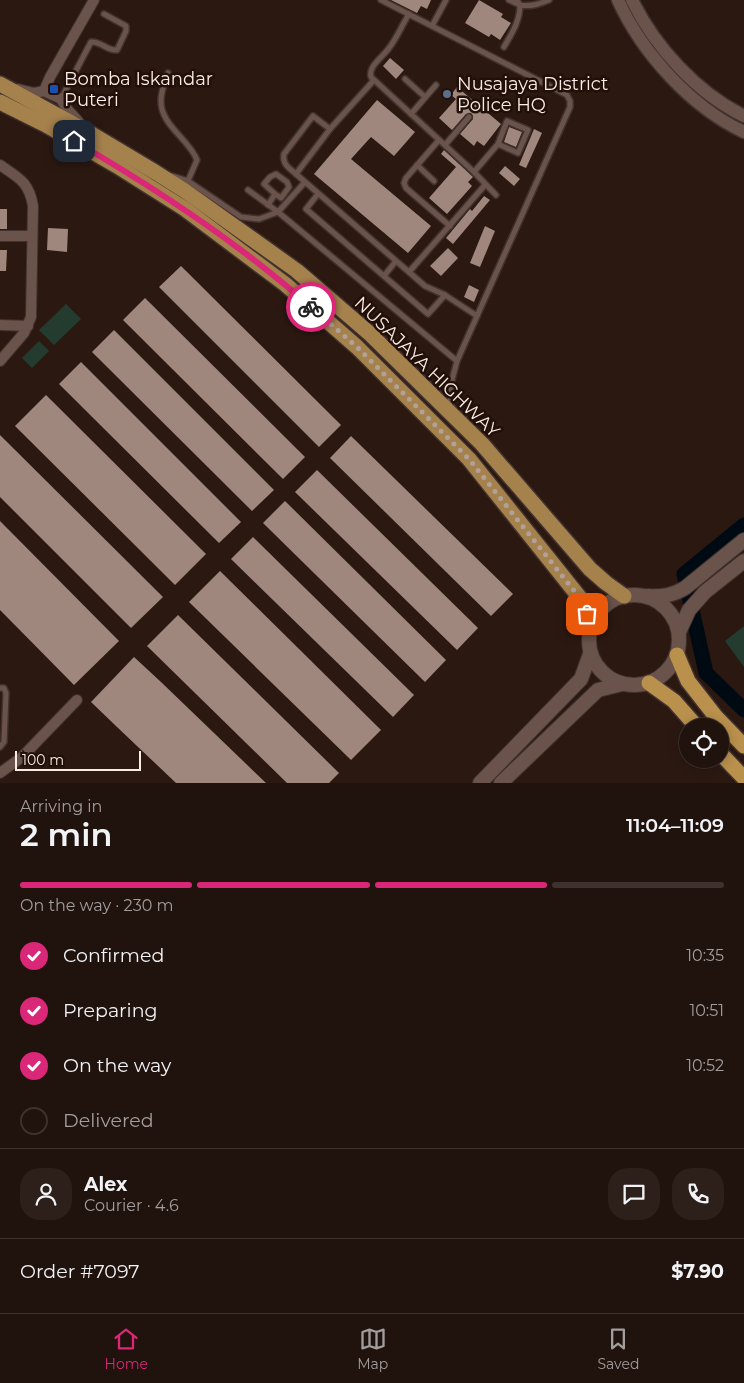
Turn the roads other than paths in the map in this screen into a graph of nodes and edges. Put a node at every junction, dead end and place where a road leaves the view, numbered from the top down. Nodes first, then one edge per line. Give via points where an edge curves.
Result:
1 (94, 0) edge
2 (382, 0) edge
3 (446, 0) edge
4 (509, 0) edge
5 (549, 0) edge
6 (618, 0) edge
7 (632, 0) edge
8 (518, 3) edge
9 (104, 14) dead end
10 (409, 14) junction
11 (432, 26) junction
12 (504, 47) dead end
13 (168, 74) dead end
14 (406, 79) dead end
15 (374, 80) junction
16 (0, 84) edge
17 (436, 86) dead end
18 (44, 91) junction
19 (425, 97) junction
20 (61, 99) junction
21 (0, 102) edge
22 (411, 114) junction
23 (744, 116) edge
24 (469, 117) dead end
25 (330, 129) junction
26 (88, 132) junction
27 (744, 132) edge
28 (440, 140) junction
29 (498, 144) junction
30 (445, 145) junction
31 (0, 165) edge
32 (417, 165) junction
33 (474, 172) junction
34 (296, 174) junction
35 (434, 181) dead end
36 (305, 182) junction
37 (485, 185) junction
38 (186, 186) junction
39 (248, 190) dead end
40 (275, 194) junction
41 (318, 194) junction
42 (496, 196) dead end
43 (268, 205) junction
44 (278, 212) junction
45 (450, 226) junction
46 (0, 236) edge
47 (32, 236) junction
48 (396, 261) junction
49 (409, 272) junction
50 (384, 276) junction
51 (445, 295) junction
52 (477, 316) junction
53 (0, 325) edge
54 (28, 326) junction
55 (0, 361) edge
56 (457, 361) junction
57 (449, 412) junction
58 (744, 540) edge
59 (744, 561) edge
60 (624, 596) junction
61 (643, 596) junction
62 (590, 625) junction
63 (679, 632) junction
64 (590, 654) junction
65 (677, 655) junction
66 (649, 683) junction
67 (622, 684) junction
68 (0, 688) edge
69 (77, 700) dead end
70 (689, 718) edge
71 (744, 746) edge
72 (0, 747) edge
73 (729, 762) edge
74 (0, 772) edge
75 (744, 778) edge
76 (480, 783) edge
77 (501, 783) edge

1 - 18 street
2 - 10 lane
3 - 11 lane
4 - 8 lane
5 - 8 lane via 536,5
6 - 27 street via 643,44 666,72 700,104
7 - 23 street via 653,35 678,65 707,92
8 - 12 lane via 518,21
9 - 20 lane via 126,26 117,50 91,42
10 - 11 lane
10 - 15 lane via 389,49 372,69 370,73
11 - 52 lane via 567,94 570,101
13 - 38 lane via 161,109 196,160
14 - 19 lane
15 - 22 lane
15 - 25 lane
16 - 18 street via 30,92
16 - 26 main road, NUSAJAYA HIGHWAY
17 - 19 lane
18 - 20 street
19 - 22 lane
20 - 26 street
21 - 62 main road, NUSAJAYA HIGHWAY via 117,166 185,209 285,284 350,341 469,459 584,603
22 - 28 lane
24 - 30 lane
25 - 34 lane
25 - 34 lane via 313,116 284,154 283,160
26 - 38 main road, NUSAJAYA HIGHWAY via 155,172
28 - 30 lane
28 - 32 lane
29 - 29 lane via 518,153 528,130 507,121
29 - 33 lane
30 - 33 lane
31 - 47 street via 20,178 31,193 34,206
32 - 35 lane
32 - 45 lane via 406,178 406,188
33 - 37 lane
34 - 36 lane
36 - 41 lane
36 - 44 lane
37 - 42 lane
37 - 45 lane
38 - 44 lane via 241,217 259,219
38 - 57 main road, NUSAJAYA HIGHWAY via 297,271 369,333
39 - 43 lane
40 - 40 lane via 281,198 289,187 276,174 264,184
40 - 43 lane
41 - 48 lane
41 - 50 lane via 306,209
43 - 44 lane
44 - 56 lane
45 - 49 lane
46 - 47 street
47 - 54 street via 31,316
48 - 49 lane
48 - 50 lane
49 - 51 lane via 425,286
50 - 51 lane via 428,314
51 - 52 lane
52 - 56 lane
53 - 54 street
54 - 55 street
56 - 57 lane
57 - 60 main road, NUSAJAYA HIGHWAY via 482,444 590,570
58 - 61 main road via 685,588 662,597
59 - 63 main road via 688,610
60 - 61 main road
60 - 62 main road via 598,612
61 - 63 main road via 659,602 672,616
62 - 64 main road
63 - 65 main road
64 - 67 main road via 597,668
64 - 76 main road via 581,679
65 - 66 main road via 671,667
65 - 71 highway via 688,681
66 - 67 main road via 636,686
66 - 70 highway via 674,701
67 - 77 main road via 598,690
68 - 72 lane via 4,688 6,693 4,742
69 - 74 street via 22,757
73 - 75 highway

